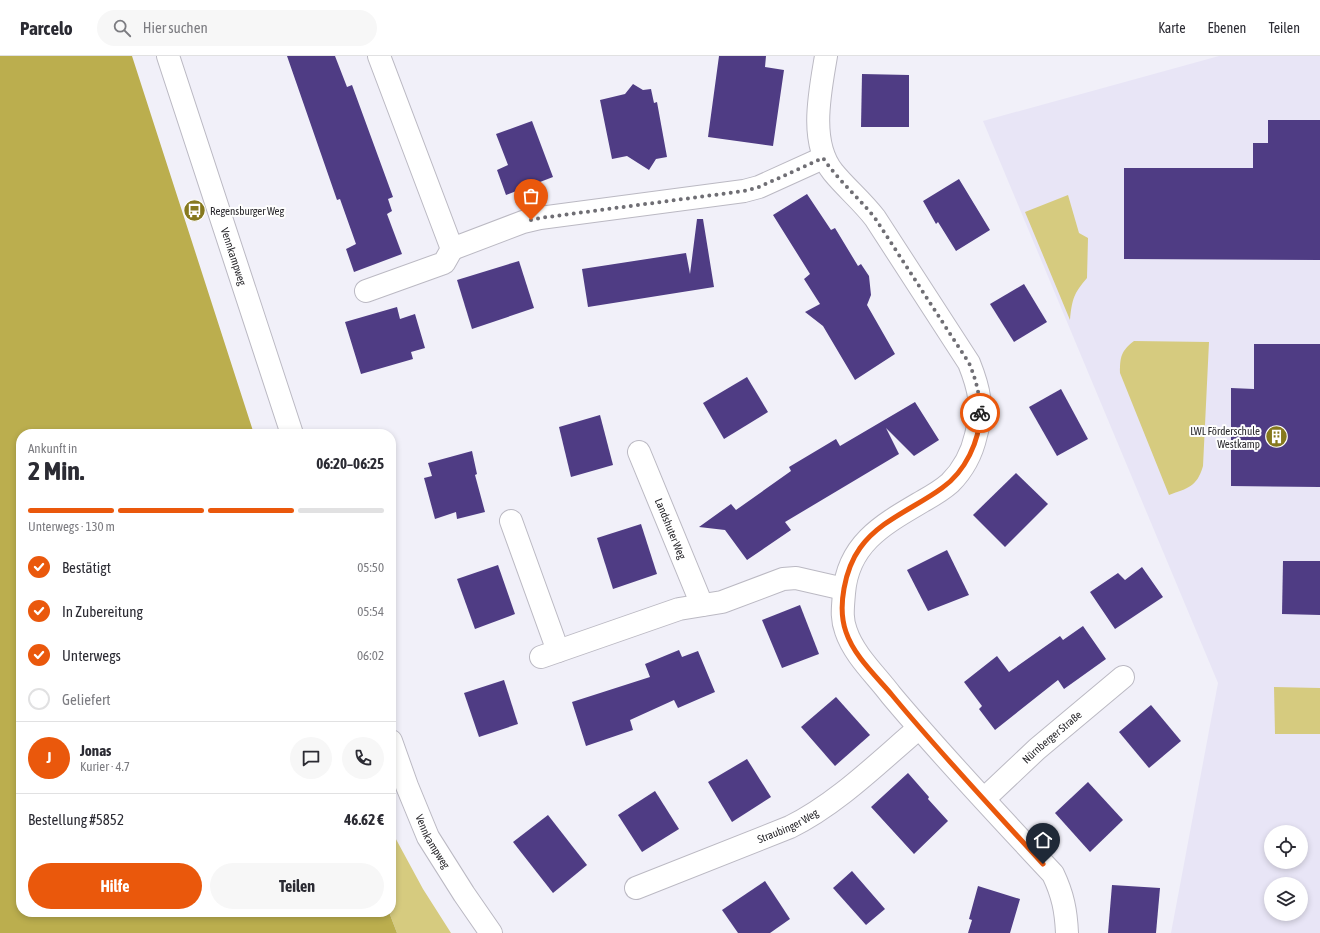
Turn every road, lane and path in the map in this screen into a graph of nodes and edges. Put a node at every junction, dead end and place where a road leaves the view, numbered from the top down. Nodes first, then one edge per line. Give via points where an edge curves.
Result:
1 (168, 56) edge
2 (379, 56) edge
3 (826, 56) edge
4 (823, 158) junction
5 (452, 249) junction
6 (366, 291) dead end
7 (290, 429) edge
8 (639, 452) dead end
9 (511, 521) dead end
10 (844, 590) junction
11 (702, 605) junction
12 (1122, 677) dead end
13 (919, 728) junction
14 (396, 754) edge
15 (984, 799) junction
16 (636, 888) dead end
17 (491, 933) edge
18 (1066, 933) edge

1 - 7 street, Vennkampweg
2 - 5 street
3 - 4 street via 818,103
4 - 5 street via 759,187 744,191 540,218
4 - 10 street via 833,173 875,218 969,363 977,382 980,399 980,421 974,445 962,469 949,484 871,535 859,549 847,572
5 - 6 street via 444,263
8 - 11 street, Landshuter Weg
9 - 11 street via 550,654 679,609
10 - 11 street via 796,578 783,579 722,602
10 - 13 street via 842,618 846,633 857,652
12 - 15 street, Nürnberger Straße via 1037,749
13 - 15 street
13 - 16 street, Straubinger Weg via 831,803 806,819
14 - 17 street, Vennkampweg via 428,837
15 - 18 street via 1053,874 1061,890 1066,914

